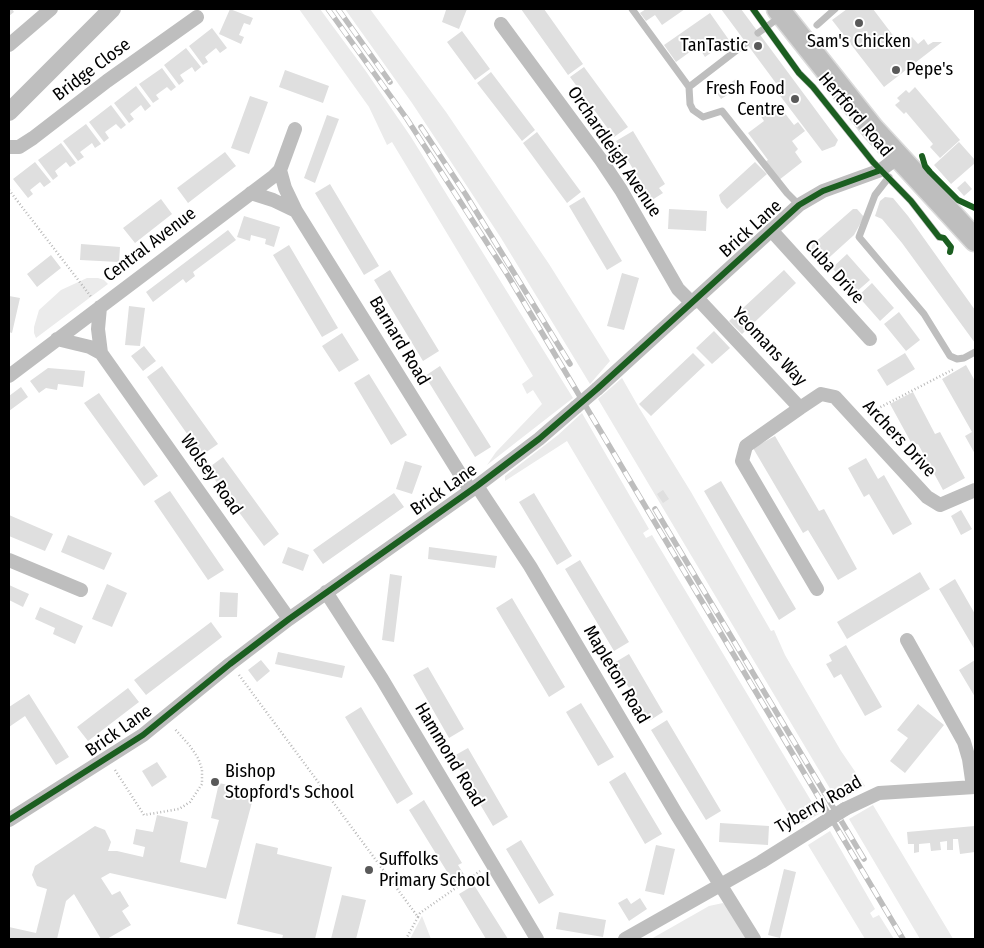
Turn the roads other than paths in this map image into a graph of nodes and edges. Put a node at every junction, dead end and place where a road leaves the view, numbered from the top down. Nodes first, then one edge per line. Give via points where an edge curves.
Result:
1 (51, 9) edge
2 (112, 9) edge
3 (632, 9) edge
4 (753, 9) edge
5 (836, 9) edge
6 (775, 17) edge
7 (197, 18) dead end
8 (501, 24) dead end
9 (818, 24) dead end
10 (758, 33) dead end
11 (746, 43) dead end
12 (9, 45) edge
13 (689, 87) junction
14 (9, 112) edge
15 (295, 129) dead end
16 (9, 147) edge
17 (889, 168) junction
18 (280, 170) junction
19 (251, 193) junction
20 (918, 194) junction
21 (799, 205) junction
22 (296, 211) junction
23 (771, 230) junction
24 (939, 237) dead end
25 (975, 240) edge
26 (695, 300) junction
27 (100, 307) junction
28 (57, 339) junction
29 (870, 339) dead end
30 (975, 352) edge
31 (101, 353) junction
32 (9, 376) edge
33 (800, 408) junction
34 (473, 488) junction
35 (975, 490) edge
36 (9, 560) edge
37 (81, 590) dead end
38 (817, 590) dead end
39 (326, 592) junction
40 (289, 619) junction
41 (907, 640) dead end
42 (974, 787) edge
43 (9, 820) edge
44 (722, 885) junction
45 (536, 939) edge
46 (625, 939) edge
47 (754, 939) edge

1 - 12 street
2 - 14 street
3 - 13 lane
4 - 6 lane, Hertford Road
5 - 9 lane
6 - 10 lane
6 - 17 main road, Hertford Road via 873,129
7 - 16 street, Bridge Close via 33,138 19,147
8 - 26 street, Orchardleigh Avenue via 601,160 678,289
11 - 13 lane
13 - 21 lane via 693,110 703,117 722,110
15 - 18 street
17 - 20 main road, Hertford Road
17 - 21 street, Brick Lane via 823,191
17 - 30 lane via 864,220 860,237 924,314 950,356 964,358
18 - 19 street, Central Avenue
18 - 22 street, Barnard Road
19 - 22 street
19 - 27 street, Central Avenue
20 - 24 lane, Hertford Road
20 - 25 main road, Hertford Road
21 - 23 street, Brick Lane
22 - 34 street, Barnard Road
23 - 26 street, Brick Lane
23 - 29 street, Cuba Drive
26 - 33 street, Yeomans Way
26 - 34 street, Brick Lane, bridge via 539,439
27 - 28 street, Central Avenue
27 - 31 street, Wolsey Road
28 - 31 street
28 - 32 street, Central Avenue
31 - 40 street, Wolsey Road
33 - 35 street, Archers Drive via 821,394 835,397 927,497 940,505
33 - 38 street, Yeomans Way via 746,446 742,461
34 - 39 street, Brick Lane
34 - 44 street, Mapleton Road via 530,566
36 - 37 street
39 - 40 street, Brick Lane
39 - 45 street, Hammond Road via 382,679
40 - 43 street, Brick Lane via 165,718
41 - 42 street via 964,742
42 - 44 street, Tyberry Road, bridge via 880,793 845,809
44 - 46 street, Tyberry Road
44 - 47 street, Mapleton Road

